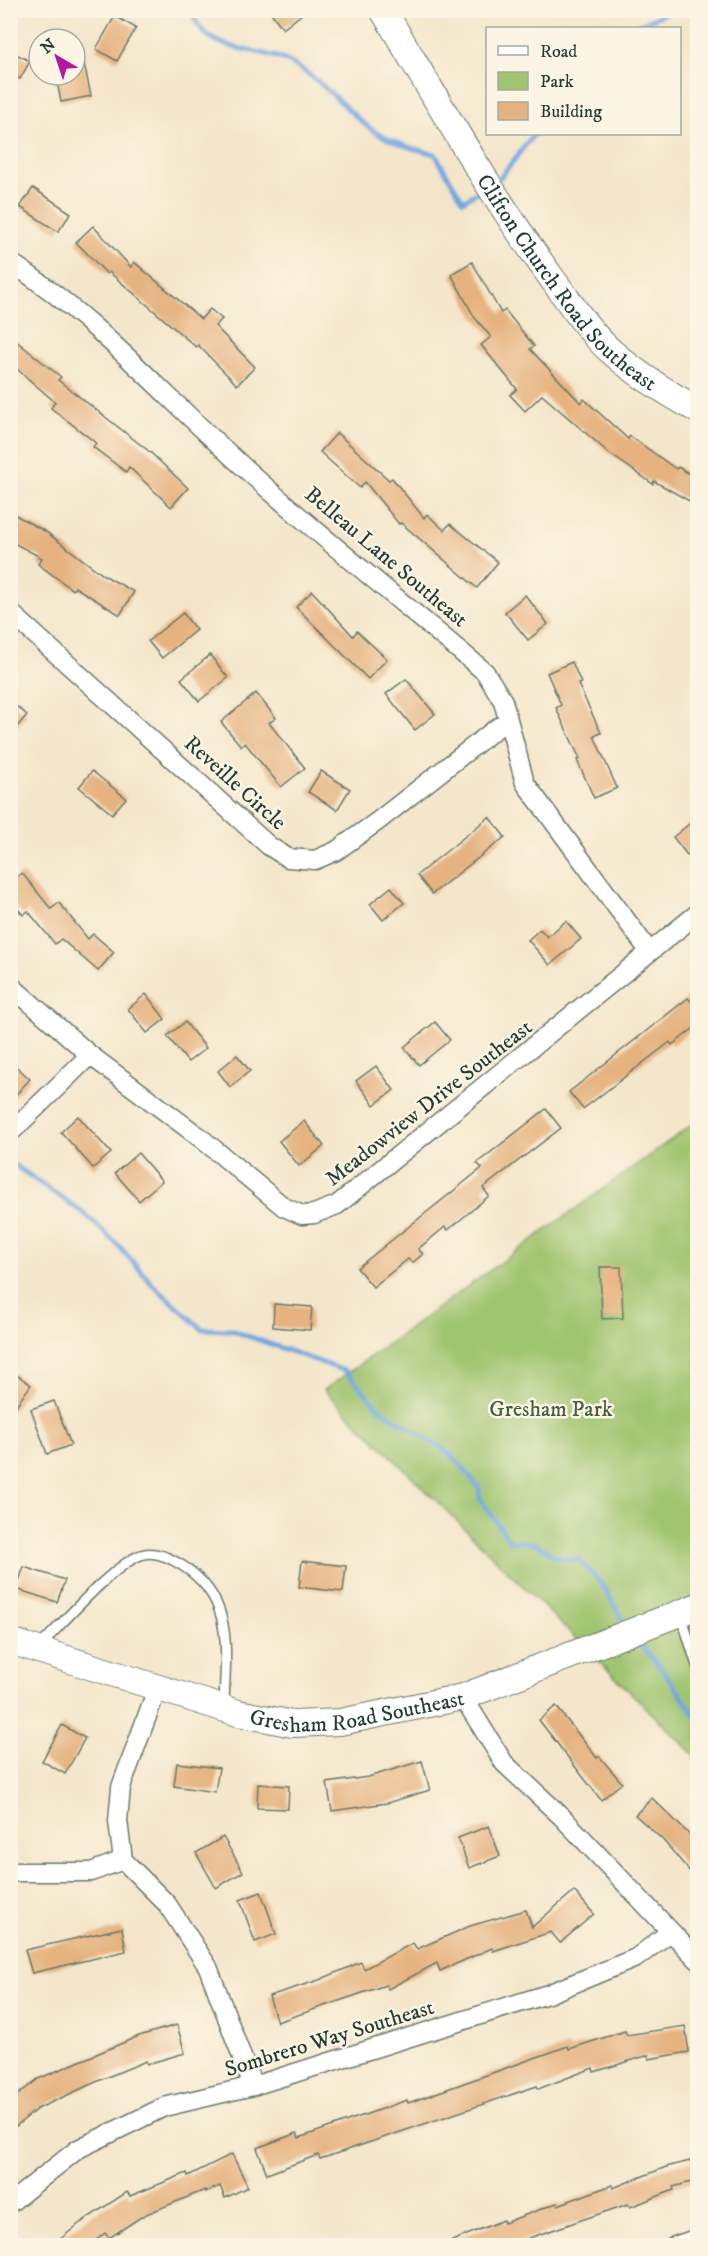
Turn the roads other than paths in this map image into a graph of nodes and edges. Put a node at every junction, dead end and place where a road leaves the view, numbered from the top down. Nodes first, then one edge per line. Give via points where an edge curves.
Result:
1 (383, 10) edge
2 (10, 262) edge
3 (698, 410) edge
4 (10, 612) edge
5 (508, 725) junction
6 (698, 913) edge
7 (649, 951) junction
8 (10, 985) edge
9 (90, 1055) junction
10 (10, 1133) edge
11 (689, 1609) edge
12 (10, 1641) edge
13 (36, 1650) junction
14 (698, 1669) edge
15 (157, 1689) junction
16 (464, 1697) junction
17 (224, 1709) junction
18 (123, 1860) junction
19 (10, 1872) edge
20 (669, 1933) junction
21 (698, 1960) edge
22 (253, 2086) junction
23 (10, 2203) edge
24 (698, 2238) edge
25 (675, 2246) edge

1 - 3 street, Clifton Church Road Southeast via 484,179 588,326 614,354
2 - 5 street, Belleau Lane Southeast via 102,335 228,453 485,672 503,701
4 - 5 street, Reveille Circle via 269,846 288,858 315,860 336,851 498,726
5 - 7 street, Belleau Lane Southeast via 525,783
6 - 7 street, Meadowview Drive Southeast
7 - 9 street, Meadowview Drive Southeast via 337,1205 314,1214 302,1215 284,1207
8 - 9 street, Meadowview Drive Southeast
9 - 10 street
11 - 14 lane
11 - 16 street, Gresham Road Southeast
12 - 13 street, Gresham Road Southeast
13 - 15 street, Gresham Road Southeast
13 - 17 lane via 122,1567 144,1554 169,1557 202,1581 226,1626
15 - 17 street, Gresham Road Southeast
15 - 18 street via 121,1787 118,1821
16 - 17 street, Gresham Road Southeast via 340,1722 293,1724
16 - 20 street via 504,1763 562,1817
18 - 19 street via 91,1872
18 - 22 street via 167,1904 208,1967
20 - 21 street
20 - 22 street, Sombrero Way Southeast via 636,1958 548,1994
22 - 23 street, Sombrero Way Southeast via 164,2107 78,2149
24 - 25 street

